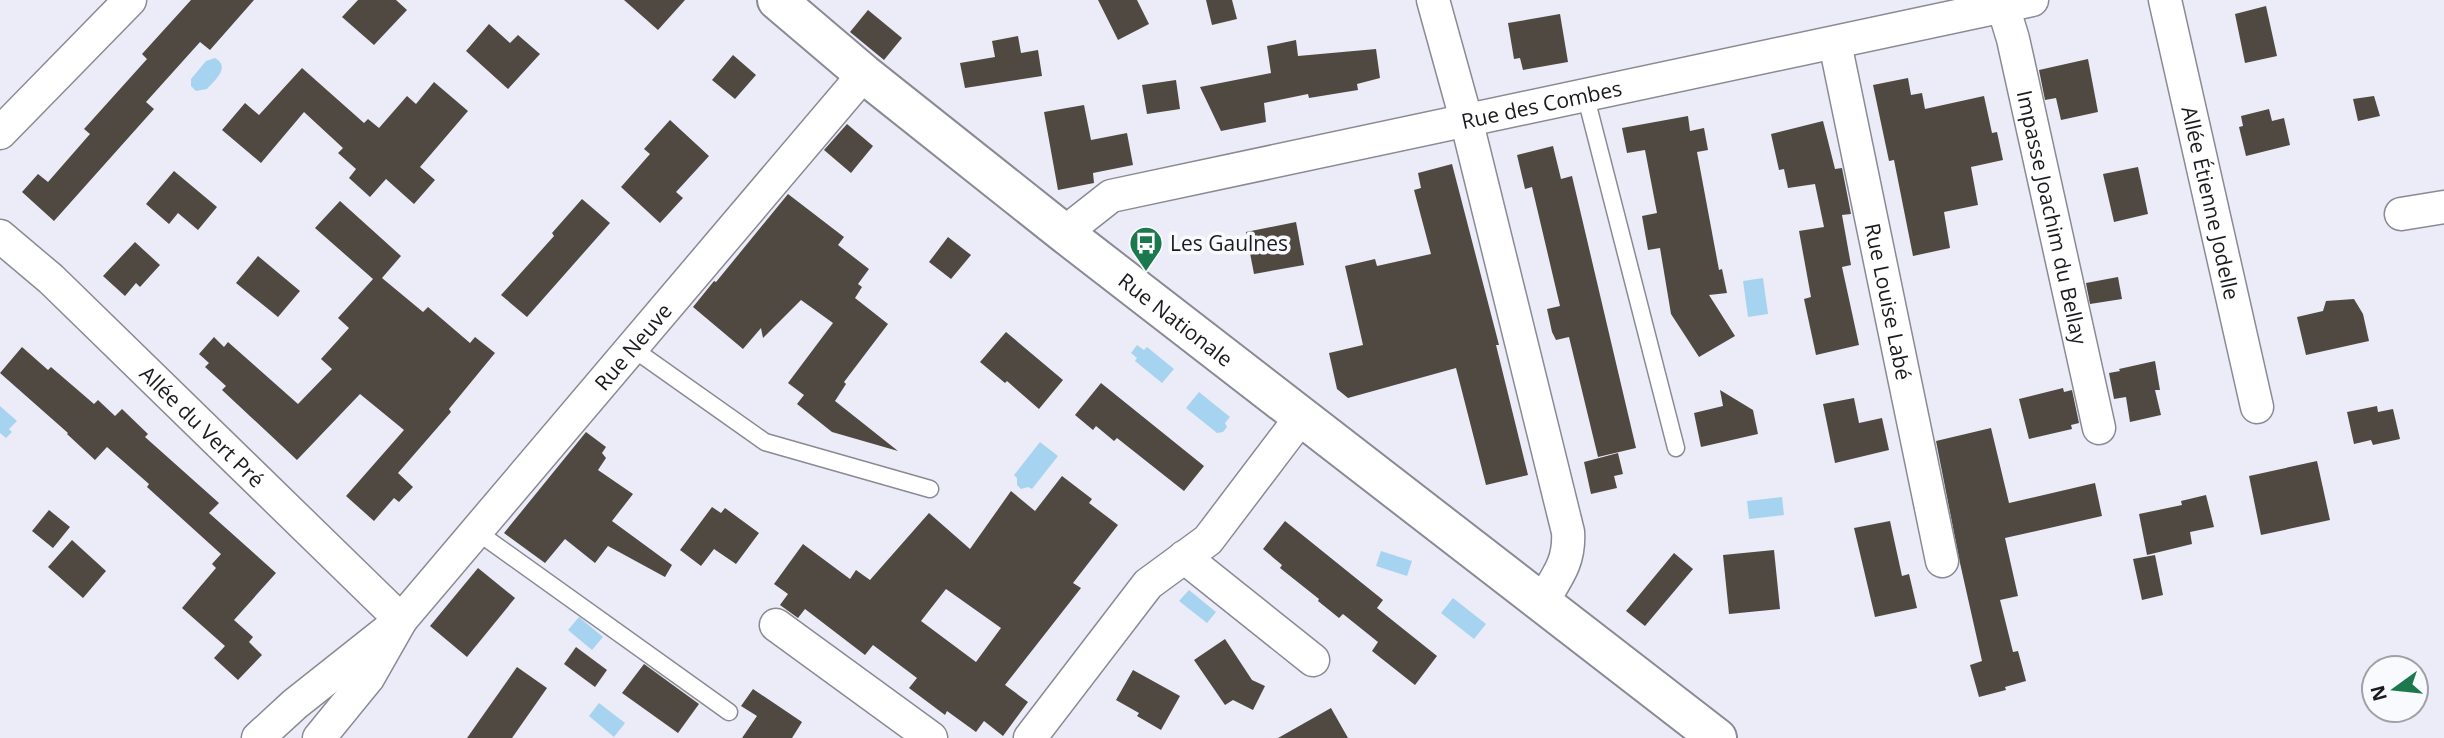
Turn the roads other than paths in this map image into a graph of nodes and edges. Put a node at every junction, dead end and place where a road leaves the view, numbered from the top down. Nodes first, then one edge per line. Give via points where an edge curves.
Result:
1 (130, 0) edge
2 (777, 0) edge
3 (1433, 0) edge
4 (2165, 0) edge
5 (2017, 3) edge
6 (1835, 43) junction
7 (864, 74) junction
8 (1585, 94) junction
9 (1466, 119) junction
10 (0, 133) edge
11 (2444, 207) edge
12 (2401, 214) dead end
13 (1064, 233) junction
14 (0, 236) edge
15 (632, 348) junction
16 (2257, 407) dead end
17 (1302, 416) junction
18 (2099, 428) dead end
19 (1676, 448) dead end
20 (930, 489) dead end
21 (476, 531) junction
22 (1184, 557) junction
23 (1942, 561) dead end
24 (1542, 602) junction
25 (401, 620) junction
26 (776, 625) dead end
27 (1581, 632) junction
28 (1312, 660) dead end
29 (729, 712) dead end
30 (258, 738) edge
31 (319, 738) edge
32 (931, 738) edge
33 (1030, 738) edge
34 (1690, 738) edge
35 (1717, 738) edge

1 - 10 street
2 - 7 main road, Rue Nationale
3 - 9 street
4 - 16 street, Allée Étienne Jodelle
5 - 6 street, Rue des Combes
5 - 18 street, Impasse Joachim du Bellay via 2013,39
6 - 8 street, Rue des Combes
6 - 23 street, Rue Louise Labé
7 - 13 main road, Rue Nationale
7 - 15 street, Rue Neuve
8 - 9 street, Rue des Combes
8 - 19 lane
9 - 13 street, Rue des Combes via 1111,196
9 - 24 street via 1568,532 1566,562
11 - 12 street
13 - 17 main road, Rue Nationale
14 - 25 street, Allée du Vert Pré via 61,289
15 - 20 lane via 765,442
15 - 21 street, Rue Neuve
17 - 22 street via 1208,540
17 - 24 main road, Rue Nationale
21 - 25 street, Rue Neuve
21 - 29 lane
22 - 28 street
22 - 33 street via 1148,584
24 - 27 main road, Rue Nationale
25 - 30 street, Rue Neuve
25 - 31 street, Rue Neuve via 368,678
26 - 32 street
27 - 34 main road, Rue Nationale
27 - 35 main road, Rue Nationale

